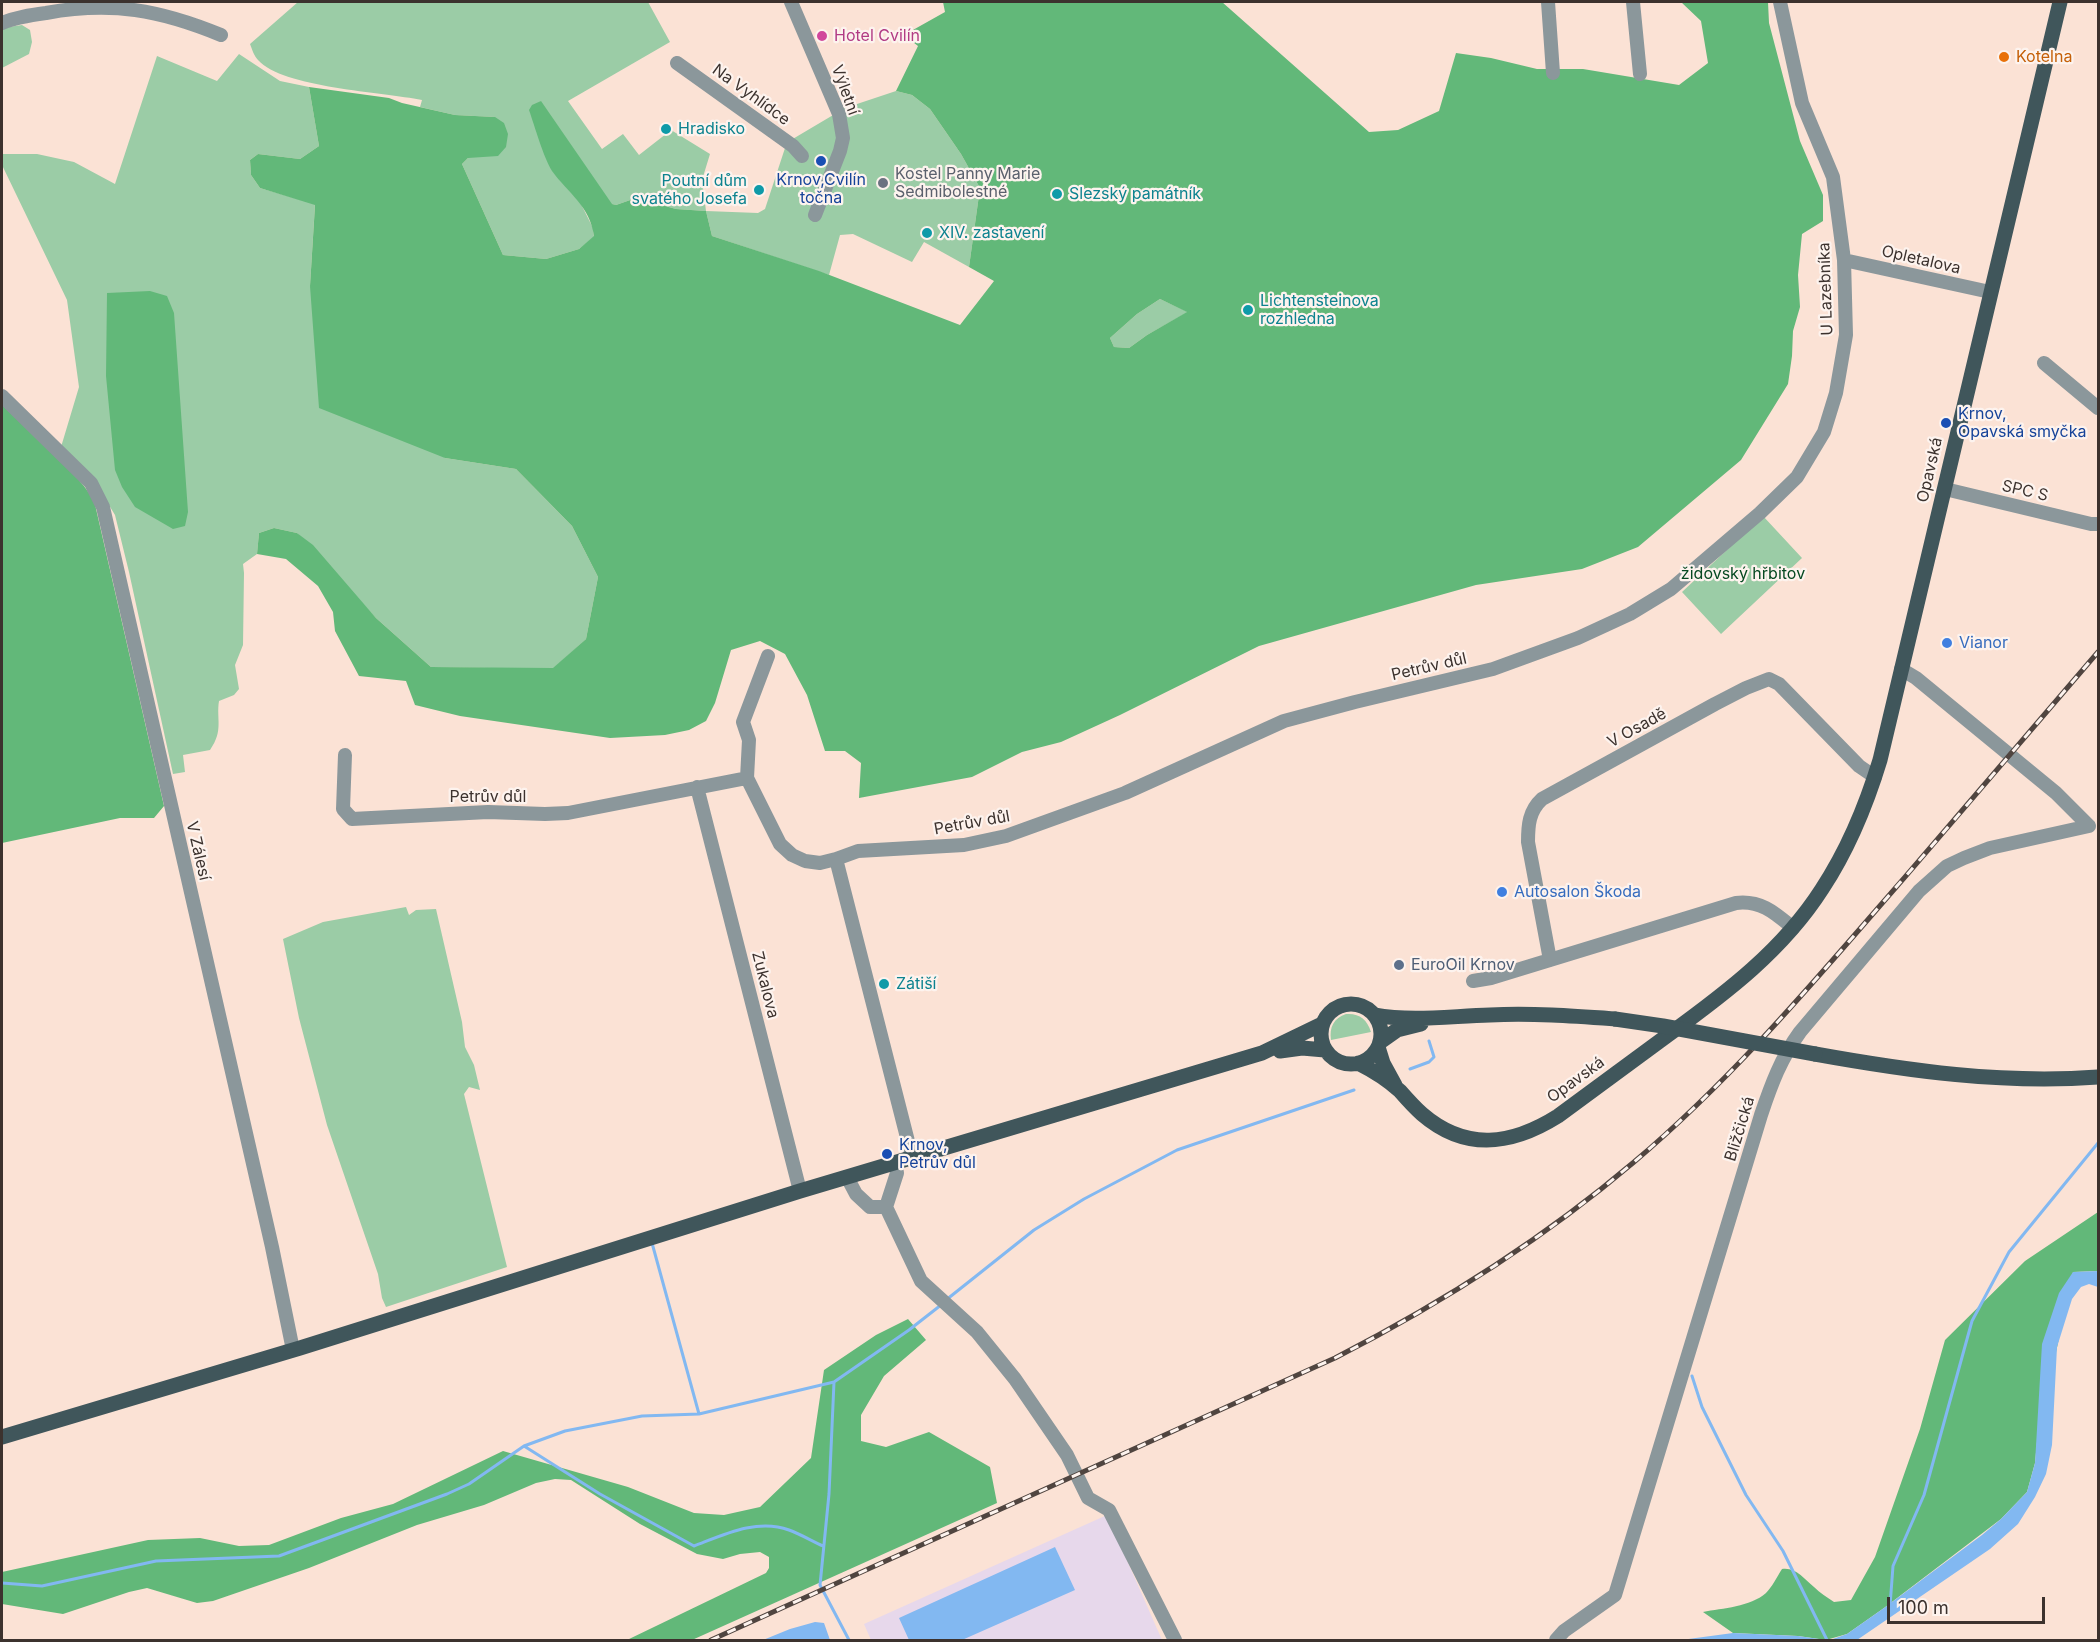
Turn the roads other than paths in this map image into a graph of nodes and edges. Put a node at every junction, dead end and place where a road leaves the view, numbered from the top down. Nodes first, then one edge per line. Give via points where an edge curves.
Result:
1 (791, 2) edge
2 (1548, 2) edge
3 (1633, 2) edge
4 (1780, 2) edge
5 (2060, 2) edge
6 (110, 4) edge
7 (2, 23) edge
8 (221, 35) dead end
9 (677, 63) dead end
10 (1553, 73) dead end
11 (1640, 74) dead end
12 (801, 156) dead end
13 (814, 215) dead end
14 (1845, 260) junction
15 (1990, 292) junction
16 (2044, 363) dead end
17 (2, 396) edge
18 (2098, 408) edge
19 (1945, 489) junction
20 (2098, 524) edge
21 (1671, 590) joint
22 (768, 656) dead end
23 (1901, 669) junction
24 (345, 755) dead end
25 (1875, 777) junction
26 (747, 778) junction
27 (697, 787) junction
28 (836, 860) junction
29 (1793, 928) junction
30 (1550, 960) junction
31 (1473, 981) dead end
32 (1374, 1016) junction
33 (1432, 1019) junction
34 (1322, 1024) junction
35 (1379, 1045) junction
36 (1325, 1050) junction
37 (1262, 1053) junction
38 (1358, 1064) junction
39 (2098, 1077) edge
40 (1399, 1090) junction
41 (912, 1157) junction
42 (895, 1162) junction
43 (847, 1177) junction
44 (800, 1191) junction
45 (886, 1207) junction
46 (293, 1350) junction
47 (2, 1437) edge
48 (1175, 1641) edge
49 (1556, 1641) edge

1 - 13 street, Výletní via 839,114 843,138
2 - 10 street
3 - 11 street
4 - 14 street, U Lazebníka via 1802,103 1833,177
5 - 15 main road, Opavská
6 - 7 street
6 - 8 street via 164,15
9 - 12 street, Na Vyhlídce via 793,146
14 - 15 street, Opletalova
14 - 21 street, U Lazebníka via 1846,335 1836,393 1824,432 1797,477
15 - 19 main road, Opavská
16 - 18 street
17 - 46 street, V Zálesí via 91,483 103,507
19 - 20 street, SPC S
19 - 23 main road, Opavská
21 - 28 street, Petrův důl via 1578,638 1493,669 1284,721 1125,793 1006,836 964,845 858,851
22 - 26 street via 743,722 749,740
23 - 25 main road, Opavská
23 - 49 street, Bližčická via 2056,794 2089,826 1990,848 1940,872 1787,1050 1761,1115 1615,1595
24 - 27 street, Petrův důl via 343,809 352,819 488,812 568,813
25 - 29 main road, Opavská via 1842,857
25 - 30 street, V Osadě via 1859,766 1779,684 1769,679 1715,704 1542,799 1530,816 1528,842
26 - 27 street, Petrův důl
26 - 28 street, Petrův důl via 786,850 804,861
27 - 44 street, Zukalova
28 - 41 street
29 - 30 street via 1768,908 1740,903
29 - 40 main road, Opavská via 1720,997 1558,1116 1527,1133 1496,1140 1460,1136 1429,1119
30 - 31 street
32 - 33 main road
32 - 34 main road via 1362,1006 1346,1005 1332,1011
32 - 35 main road via 1379,1026
33 - 35 main road via 1397,1030
33 - 39 main road, bridge via 1502,1014 1615,1019 1914,1071 1983,1078
34 - 36 main road
34 - 37 main road
35 - 38 main road
35 - 40 main road via 1383,1063
36 - 37 main road via 1302,1048
36 - 38 main road via 1342,1063
37 - 41 main road
38 - 40 main road, Opavská
41 - 42 main road
42 - 43 main road
42 - 45 street via 897,1173
43 - 44 main road
43 - 45 street via 856,1194 870,1207
44 - 46 main road
45 - 48 street via 921,1281 977,1332 1067,1455 1088,1498 1109,1510
46 - 47 main road

